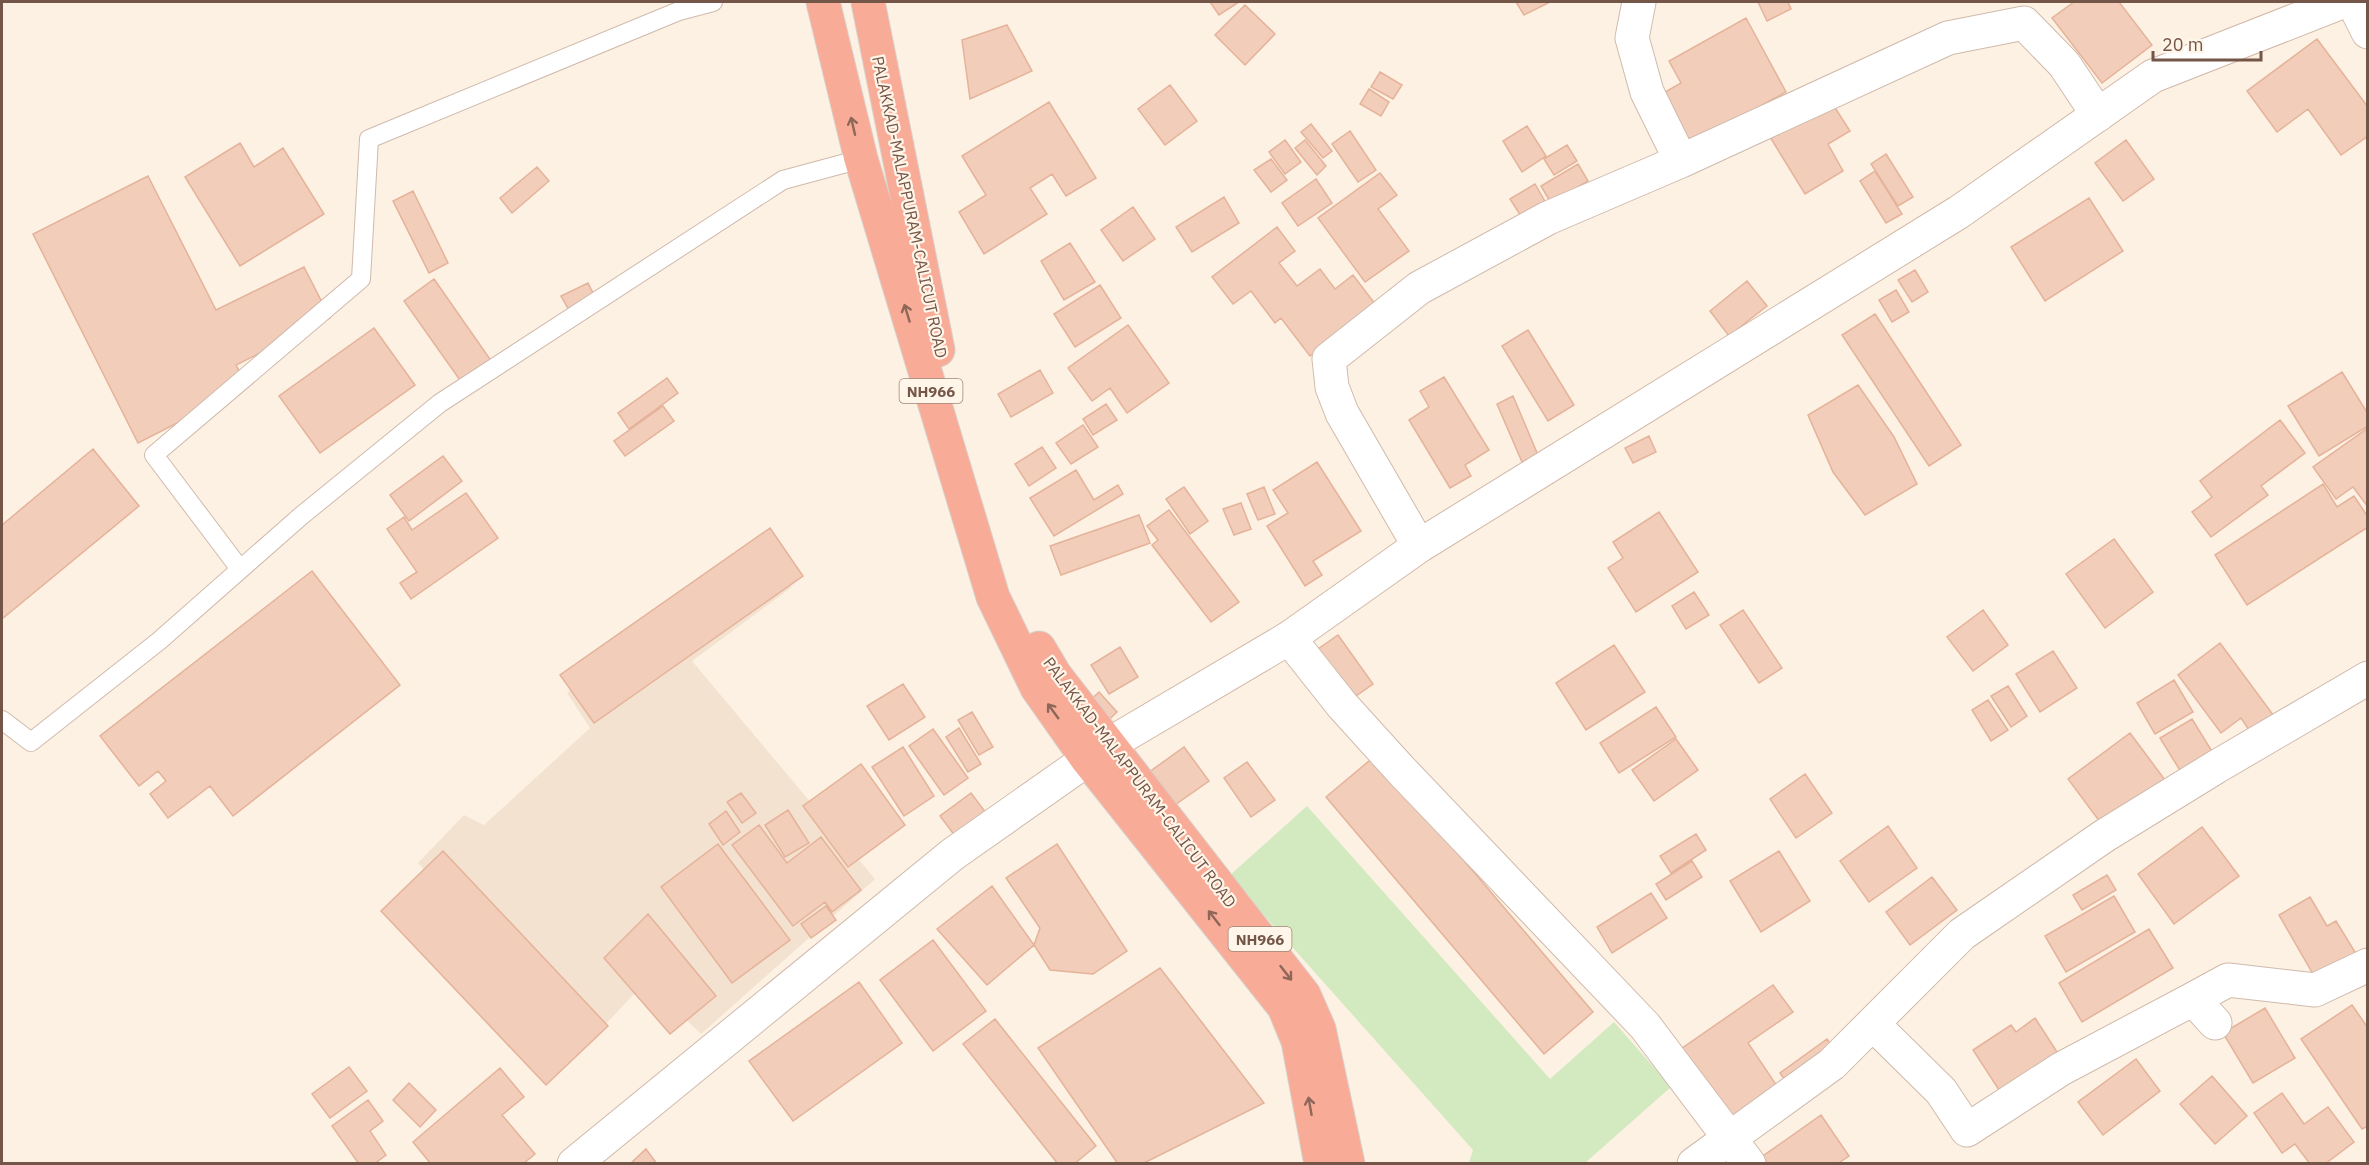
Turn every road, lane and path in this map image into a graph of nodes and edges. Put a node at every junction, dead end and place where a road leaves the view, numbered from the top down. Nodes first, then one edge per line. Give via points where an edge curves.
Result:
1 (713, 2) edge
2 (824, 2) edge
3 (868, 2) edge
4 (1640, 2) edge
5 (2342, 2) edge
6 (2353, 2) edge
7 (2367, 32) edge
8 (2098, 115) junction
9 (861, 159) junction
10 (1681, 161) junction
11 (1419, 546) junction
12 (240, 569) junction
13 (1289, 638) junction
14 (2367, 678) edge
15 (2, 720) edge
16 (1098, 752) junction
17 (2367, 965) edge
18 (2193, 999) junction
19 (2215, 1023) dead end
20 (1874, 1025) junction
21 (1728, 1138) junction
22 (574, 1164) edge
23 (1321, 1164) edge
24 (1348, 1164) edge
25 (1694, 1164) edge
26 (1749, 1164) edge

1 - 12 lane via 679,11 369,139 362,279 154,455
9 -> 2 highway, PALAKKAD-MALAPPURAM-CALICUT ROAD / NH966
3 - 16 highway, PALAKKAD-MALAPPURAM-CALICUT ROAD / NH966 via 936,339 1000,566 1026,626
4 - 10 street via 1632,38 1647,92
5 - 8 street via 2153,76
6 - 7 street
8 - 10 street via 2064,64 2024,23 1948,38
8 - 11 street via 1959,212
9 - 12 lane via 783,180 440,403
16 -> 9 highway, PALAKKAD-MALAPPURAM-CALICUT ROAD / NH966 via 1037,688 993,597
10 - 11 street via 1548,218 1419,288 1329,359 1332,387 1342,413
11 - 13 street
12 - 15 lane via 159,641 31,742
13 - 16 street
13 - 21 street via 1400,769 1646,1026
14 - 20 street via 2104,836 1962,934
16 - 22 street via 953,854
23 -> 16 highway, PALAKKAD-MALAPPURAM-CALICUT ROAD / NH966 via 1298,1041 1284,1006
16 -> 24 highway, PALAKKAD-MALAPPURAM-CALICUT ROAD / NH966 via 1304,996 1319,1029
17 - 18 street via 2316,990 2228,980
18 - 19 street
18 - 20 street via 2061,1070 1967,1130 1941,1091
20 - 21 street via 1832,1064
21 - 25 street
21 - 26 street

